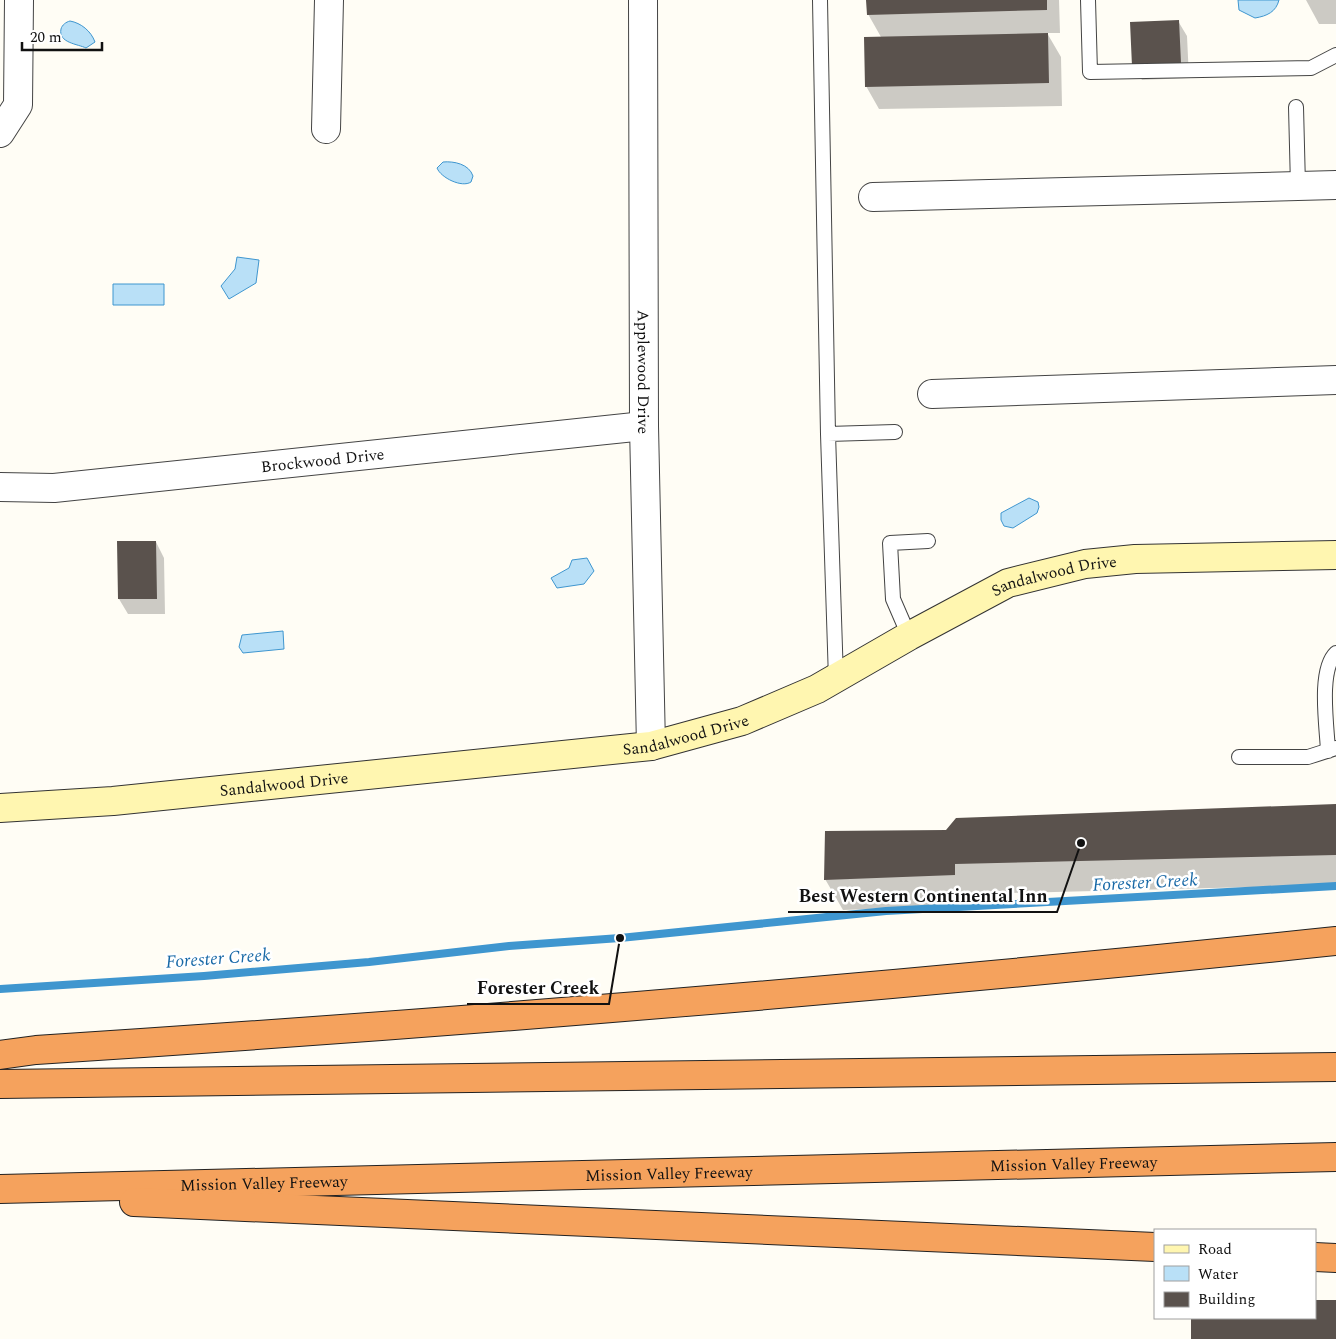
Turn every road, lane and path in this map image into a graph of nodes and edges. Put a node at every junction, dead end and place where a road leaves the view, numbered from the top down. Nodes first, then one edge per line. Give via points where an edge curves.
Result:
1 (19, 0) edge
2 (329, 0) edge
3 (643, 0) edge
4 (820, 0) edge
5 (1088, 0) edge
6 (1336, 55) edge
7 (1296, 107) dead end
8 (326, 129) dead end
9 (0, 133) edge
10 (1336, 185) edge
11 (1298, 186) junction
12 (873, 197) dead end
13 (1336, 380) edge
14 (932, 394) dead end
15 (644, 426) junction
16 (895, 432) dead end
17 (828, 434) junction
18 (0, 487) edge
19 (928, 540) dead end
20 (1336, 556) edge
21 (909, 636) junction
22 (1336, 653) edge
23 (836, 678) junction
24 (651, 746) junction
25 (1332, 749) edge
26 (1239, 757) dead end
27 (0, 808) edge
28 (1336, 941) edge
29 (0, 1055) edge
30 (1336, 1066) edge
31 (0, 1084) edge
32 (1336, 1157) edge
33 (0, 1189) edge
34 (0, 1196) edge
35 (1154, 1247) edge
36 (1316, 1257) edge
37 (1336, 1258) edge

1 - 9 street via 18,105
2 - 8 street
3 - 15 street, Applewood Drive
4 - 17 lane
5 - 6 lane via 1090,72 1311,68
7 - 11 lane
10 - 11 street
11 - 12 street
13 - 14 street
15 - 18 street, Brockwood Drive via 54,488
15 - 24 street, Applewood Drive
16 - 17 lane
17 - 23 lane
19 - 21 lane via 890,543 893,599
20 - 21 street, Sandalwood Drive via 1145,559 1085,564 1008,583
21 - 23 street, Sandalwood Drive
22 - 25 lane via 1325,678
23 - 24 street, Sandalwood Drive via 816,690 742,721
24 - 27 street, Sandalwood Drive via 113,801
25 - 26 lane via 1308,757
28 - 29 highway via 1046,971
30 - 31 highway
32 - 33 highway, Mission Valley Freeway
34 - 35 highway
36 - 37 highway

